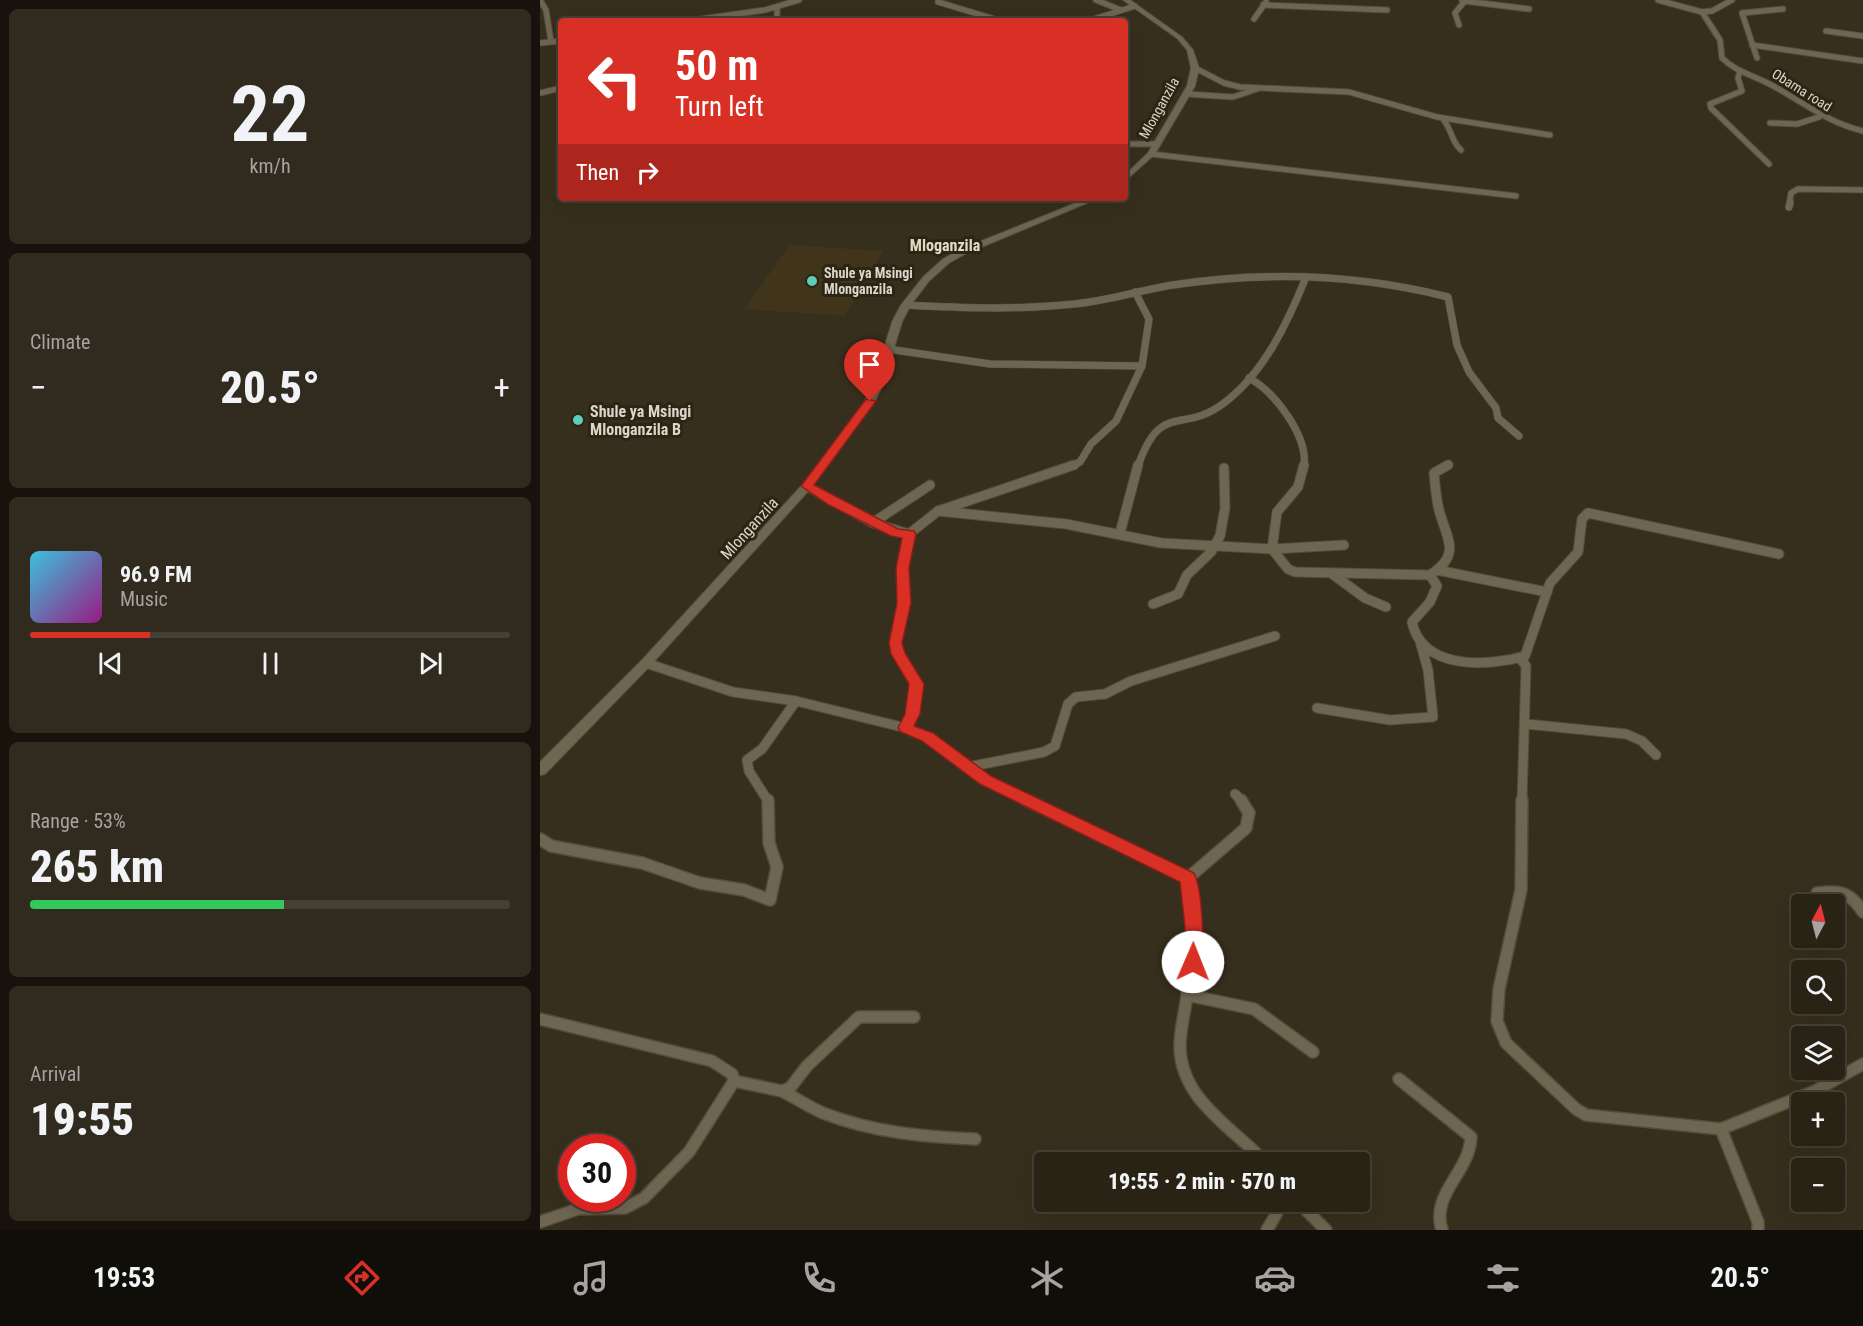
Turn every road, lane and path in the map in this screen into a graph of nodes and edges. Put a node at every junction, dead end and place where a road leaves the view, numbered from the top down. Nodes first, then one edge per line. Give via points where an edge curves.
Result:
1 (540, 0) edge
2 (770, 0) edge
3 (799, 0) edge
4 (1096, 0) edge
5 (1126, 0) edge
6 (1658, 0) edge
7 (1732, 0) edge
8 (1463, 1) edge
9 (938, 2) dead end
10 (1265, 2) edge
11 (1135, 6) junction
12 (775, 8) junction
13 (1529, 9) dead end
14 (1783, 9) dead end
15 (1122, 10) junction
16 (1387, 10) dead end
17 (1702, 12) junction
18 (707, 18) edge
19 (777, 18) edge
20 (992, 18) edge
21 (1097, 18) edge
22 (1254, 19) dead end
23 (1459, 25) dead end
24 (1826, 31) dead end
25 (1863, 36) edge
26 (551, 41) junction
27 (558, 41) edge
28 (540, 43) edge
29 (1752, 45) junction
30 (1757, 58) dead end
31 (1863, 61) edge
32 (1195, 68) junction
33 (1740, 71) junction
34 (1259, 88) junction
35 (558, 89) edge
36 (540, 93) edge
37 (1186, 94) junction
38 (1818, 117) junction
39 (1442, 118) junction
40 (1770, 123) dead end
41 (1863, 131) edge
42 (1550, 135) dead end
43 (1128, 144) edge
44 (1157, 144) junction
45 (1461, 150) dead end
46 (1151, 154) junction
47 (1769, 164) dead end
48 (1128, 176) edge
49 (1863, 190) edge
50 (1516, 196) dead end
51 (1087, 201) edge
52 (1790, 207) dead end
53 (1306, 277) junction
54 (1135, 292) junction
55 (906, 305) junction
56 (888, 349) junction
57 (1142, 366) junction
58 (1249, 378) junction
59 (1519, 436) dead end
60 (1449, 464) dead end
61 (1224, 468) dead end
62 (930, 485) dead end
63 (807, 486) junction
64 (938, 511) junction
65 (874, 522) junction
66 (1120, 533) junction
67 (909, 534) junction
68 (1344, 545) dead end
69 (1216, 546) junction
70 (1272, 549) junction
71 (1779, 554) dead end
72 (1434, 572) junction
73 (1331, 573) junction
74 (1547, 592) junction
75 (1153, 604) dead end
76 (1386, 608) dead end
77 (1275, 636) dead end
78 (1420, 641) junction
79 (1520, 658) junction
80 (646, 663) junction
81 (796, 701) junction
82 (1317, 708) dead end
83 (1526, 724) junction
84 (906, 728) junction
85 (1656, 755) dead end
86 (968, 767) junction
87 (540, 770) edge
88 (1234, 794) dead end
89 (540, 839) edge
90 (1188, 878) junction
91 (1817, 893) dead end
92 (1863, 912) edge
93 (1187, 995) junction
94 (914, 1017) dead end
95 (540, 1019) edge
96 (1313, 1052) dead end
97 (1863, 1064) edge
98 (1399, 1079) dead end
99 (734, 1081) junction
100 (782, 1091) junction
101 (1721, 1129) junction
102 (975, 1139) dead end
103 (1257, 1152) edge
104 (1277, 1212) edge
105 (1308, 1212) edge
106 (540, 1222) edge
107 (1267, 1230) edge
108 (1326, 1230) edge
109 (1442, 1230) edge
110 (1758, 1230) edge

1 - 26 street via 546,10
2 - 12 street
3 - 12 street
4 - 15 street
5 - 11 street, Mlonganzila
6 - 17 street
7 - 17 street
8 - 13 street
8 - 23 street via 1455,11
9 - 20 street
10 - 16 street
10 - 22 street
11 - 15 street
11 - 32 street, Mlonganzila via 1180,38 1190,50
12 - 18 street
12 - 19 street
14 - 29 street via 1742,13
15 - 21 street
17 - 33 street, Obama road via 1720,40 1722,58
24 - 25 street
26 - 27 street
26 - 28 street
29 - 30 street
29 - 31 street
32 - 34 street via 1231,85
32 - 37 street, Mlonganzila
33 - 38 street, Obama road via 1777,87
33 - 47 street via 1742,91 1714,101 1711,108
34 - 37 street via 1233,97
34 - 39 street via 1349,92
35 - 36 street
37 - 44 street, Mlonganzila
38 - 40 street via 1789,125
38 - 41 street, Obama road
39 - 42 street
39 - 45 street
43 - 44 street
44 - 46 street, Mlonganzila
46 - 48 street, Mlonganzila
46 - 50 street
49 - 52 street via 1798,189 1791,193
51 - 55 street, Mlonganzila via 946,261
53 - 54 street via 1245,276
53 - 58 street via 1280,332
53 - 59 street via 1372,280 1448,297 1457,345 1468,372 1496,408 1498,418
54 - 55 street via 1052,306
54 - 57 street via 1149,319
55 - 56 street, Mlonganzila
56 - 57 street via 990,364
56 - 63 street, Mlonganzila via 870,401
57 - 64 street via 1116,421 1091,444 1080,462
58 - 66 street via 1207,414 1155,430 1143,453
58 - 70 street via 1286,410 1301,437 1304,452 1298,489 1275,516
60 - 72 street via 1434,473 1438,509 1451,544 1445,564
61 - 69 street via 1224,519
62 - 65 street
63 - 65 street
63 - 80 street, Mlonganzila
64 - 66 street via 1013,517
64 - 67 street
65 - 67 street via 896,533
66 - 69 street via 1161,543
67 - 84 street via 902,568 904,603 896,643 898,654 917,684
68 - 70 street
69 - 70 street
69 - 75 street via 1187,575 1178,594
70 - 73 street via 1291,571
71 - 74 street via 1588,513 1582,519 1578,552 1550,583
72 - 73 street
72 - 74 street
72 - 78 street via 1436,592 1412,622 1412,630
73 - 76 street
74 - 79 street via 1530,646
77 - 86 street via 1131,681 1105,694 1076,697 1068,704 1055,746 1044,752
78 - 79 street via 1429,651 1457,662
78 - 82 street via 1433,717 1394,719
79 - 83 street via 1526,666
80 - 81 street via 733,692
80 - 87 street, Mlonganzila
81 - 84 street
81 - 89 street via 762,749 747,760 748,771 768,798 769,843 777,867 770,900 744,890 700,883 642,863 550,846
83 - 85 street via 1626,734 1642,741
83 - 101 street via 1521,890 1499,989 1497,1021 1501,1037 1517,1056 1586,1115
84 - 86 street via 927,737
86 - 90 street via 986,780
88 - 90 street via 1248,807 1251,816 1246,828
90 - 93 street via 1194,945
91 - 92 street via 1840,889 1853,895
93 - 96 street via 1254,1010
93 - 103 street via 1180,1047 1187,1081 1211,1114
94 - 100 street via 859,1017 807,1066 790,1088
95 - 99 street via 712,1061 732,1074
97 - 101 street via 1815,1091
98 - 109 street via 1471,1137 1470,1148 1438,1216
99 - 100 street
99 - 106 street via 698,1140 647,1194 628,1207 562,1211
100 - 102 street via 824,1113 875,1127 934,1138
101 - 110 street
104 - 107 street
105 - 108 street

